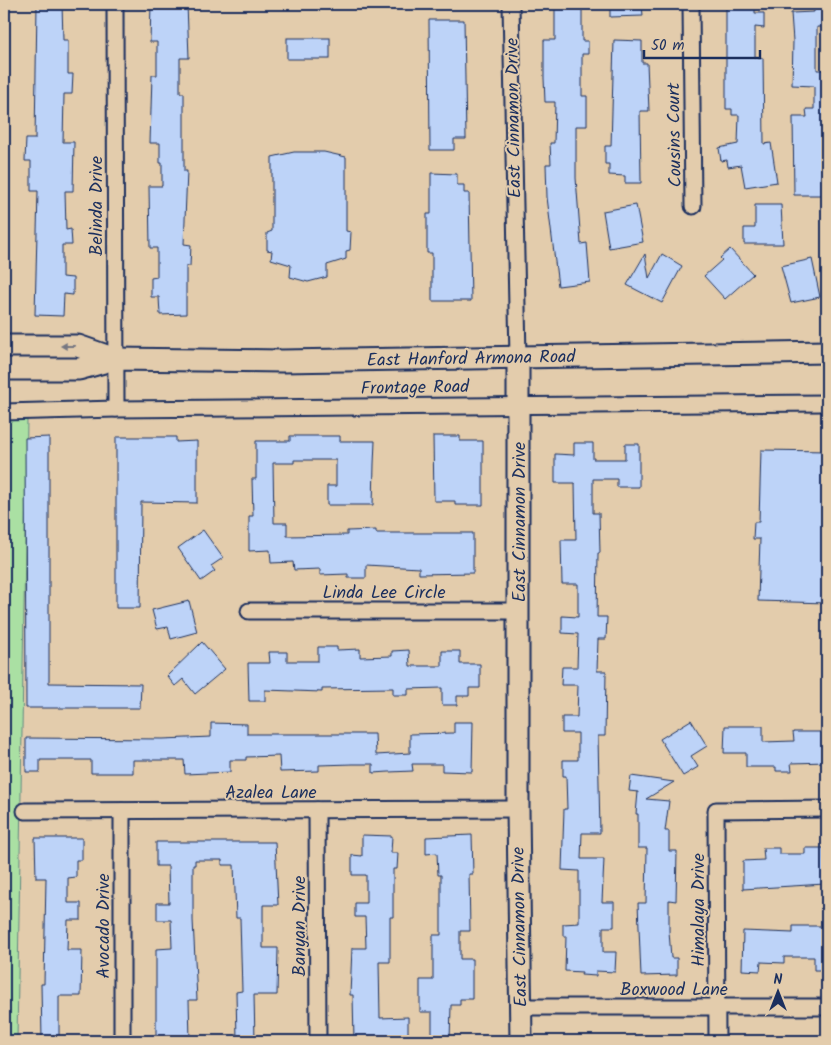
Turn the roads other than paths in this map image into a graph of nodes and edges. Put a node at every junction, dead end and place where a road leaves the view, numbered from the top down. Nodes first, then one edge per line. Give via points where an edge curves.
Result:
1 (115, 4) edge
2 (511, 4) edge
3 (691, 4) edge
4 (693, 206) dead end
5 (4, 346) edge
6 (827, 352) edge
7 (518, 358) junction
8 (115, 359) junction
9 (4, 369) edge
10 (827, 403) edge
11 (518, 405) junction
12 (116, 409) junction
13 (4, 412) edge
14 (520, 611) junction
15 (249, 612) dead end
16 (518, 809) junction
17 (827, 809) edge
18 (317, 810) junction
19 (25, 811) dead end
20 (122, 811) junction
21 (520, 1007) junction
22 (827, 1007) edge
23 (717, 1008) junction
24 (122, 1041) edge
25 (318, 1041) edge
26 (521, 1041) edge
27 (717, 1041) edge

1 - 8 street, Belinda Drive
2 - 7 street, East Cinnamon Drive
3 - 4 street, Cousins Court
8 -> 5 main road, East Hanford Armona Road via 78,346
6 - 7 main road, East Hanford Armona Road
7 - 8 main road, East Hanford Armona Road
7 - 11 main road, East Cinnamon Drive
8 - 9 main road, East Hanford Armona Road via 79,369
8 - 12 street, Belinda Drive
10 - 11 street, Frontage Road
11 - 12 street, Frontage Road
11 - 14 main road, East Cinnamon Drive
12 - 13 street, Frontage Road
14 - 15 street, Linda Lee Circle
14 - 16 main road, East Cinnamon Drive
16 - 18 street, Azalea Lane
16 - 21 main road, East Cinnamon Drive
17 - 23 street, Himalaya Drive via 716,810
18 - 20 street, Azalea Lane
18 - 25 street, Banyan Drive
19 - 20 street, Azalea Lane
20 - 24 street, Avocado Drive
21 - 23 street, Boxwood Lane
21 - 26 main road, East Cinnamon Drive
22 - 23 street, Boxwood Lane
23 - 27 street, Himalaya Drive

